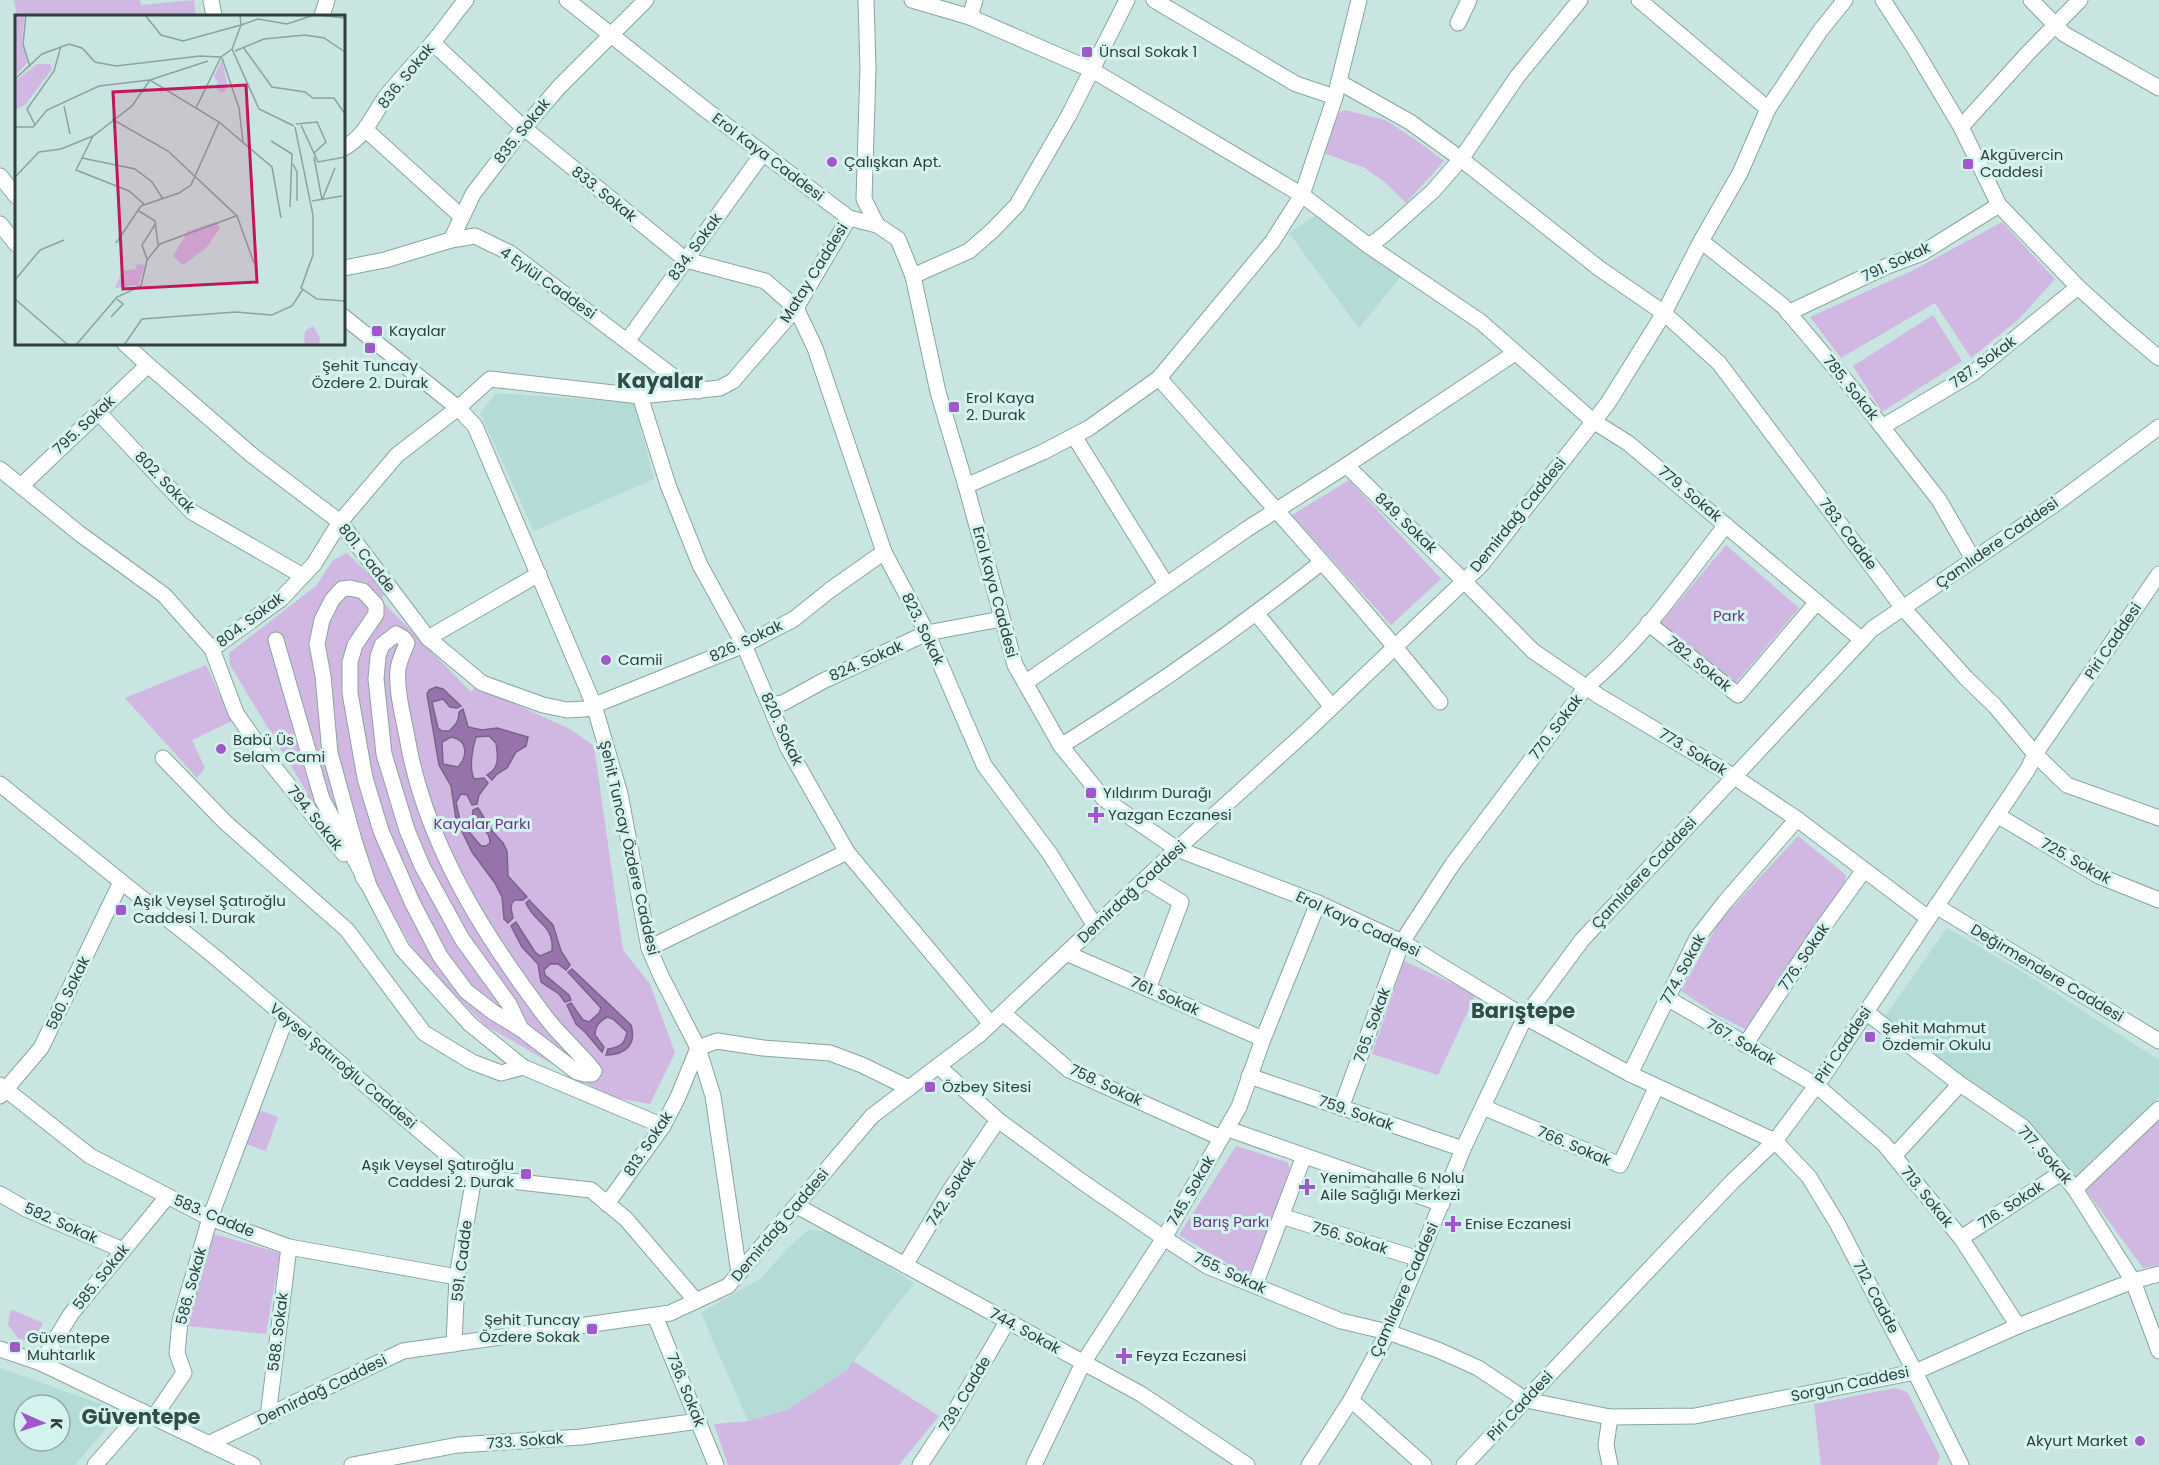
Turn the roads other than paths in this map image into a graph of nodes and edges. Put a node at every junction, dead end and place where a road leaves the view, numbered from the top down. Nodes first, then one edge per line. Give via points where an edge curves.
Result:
1 (212, 0) edge
2 (327, 0) edge
3 (466, 0) edge
4 (567, 0) edge
5 (646, 0) edge
6 (866, 0) edge
7 (912, 0) edge
8 (975, 0) edge
9 (1127, 0) edge
10 (1154, 0) edge
11 (1359, 0) edge
12 (1469, 0) edge
13 (1580, 0) edge
14 (1639, 0) edge
15 (1845, 0) edge
16 (1883, 0) edge
17 (2031, 0) edge
18 (2080, 0) edge
19 (214, 15) edge
20 (322, 15) edge
21 (970, 17) junction
22 (1458, 23) dead end
23 (2056, 26) junction
24 (611, 36) junction
25 (433, 43) junction
26 (1092, 70) junction
27 (2159, 88) edge
28 (1337, 90) junction
29 (1768, 109) junction
30 (1961, 127) junction
31 (524, 128) junction
32 (366, 130) junction
33 (345, 147) edge
34 (763, 153) junction
35 (1461, 159) junction
36 (0, 176) edge
37 (15, 195) edge
38 (1302, 195) junction
39 (2000, 205) junction
40 (462, 217) junction
41 (849, 218) junction
42 (0, 224) edge
43 (877, 225) junction
44 (451, 240) junction
45 (1701, 241) junction
46 (15, 243) edge
47 (1369, 246) junction
48 (686, 260) junction
49 (345, 268) edge
50 (913, 276) junction
51 (2078, 287) junction
52 (796, 308) junction
53 (1664, 313) junction
54 (1788, 313) junction
55 (345, 317) edge
56 (628, 340) junction
57 (126, 345) edge
58 (1515, 353) junction
59 (2159, 358) edge
60 (148, 365) junction
61 (1159, 378) junction
62 (698, 391) junction
63 (640, 396) junction
64 (458, 408) junction
65 (98, 412) junction
66 (1593, 421) junction
67 (1882, 427) junction
68 (2159, 427) edge
69 (1074, 436) junction
70 (1347, 466) junction
71 (0, 469) edge
72 (21, 486) junction
73 (966, 486) junction
74 (1275, 511) junction
75 (340, 522) junction
76 (1726, 525) junction
77 (884, 552) junction
78 (1973, 559) junction
79 (1322, 562) junction
80 (539, 573) junction
81 (2159, 574) edge
82 (303, 576) junction
83 (1464, 581) junction
84 (1166, 584) junction
85 (1817, 602) junction
86 (1904, 608) junction
87 (1257, 614) junction
88 (1001, 619) junction
89 (1648, 623) junction
90 (927, 633) junction
91 (428, 638) junction
92 (276, 640) dead end
93 (1862, 640) junction
94 (744, 645) junction
95 (1396, 646) junction
96 (212, 649) junction
97 (1025, 683) junction
98 (1586, 687) junction
99 (1440, 702) dead end
100 (594, 705) junction
101 (770, 705) junction
102 (1332, 707) junction
103 (1061, 746) junction
104 (2035, 754) junction
105 (163, 759) dead end
106 (1733, 776) junction
107 (0, 784) edge
108 (1997, 815) junction
109 (2159, 818) edge
110 (1797, 819) junction
111 (1177, 849) junction
112 (847, 852) junction
113 (1864, 870) junction
114 (1145, 880) junction
115 (121, 882) junction
116 (369, 885) junction
117 (2159, 900) edge
118 (1318, 903) junction
119 (1932, 912) junction
120 (1095, 926) junction
121 (1402, 942) junction
122 (650, 948) junction
123 (1066, 953) junction
124 (1148, 989) junction
125 (1667, 998) junction
126 (1866, 1012) junction
127 (1003, 1013) junction
128 (1525, 1017) junction
129 (286, 1018) junction
130 (991, 1024) junction
131 (520, 1029) junction
132 (1263, 1039) junction
133 (2159, 1041) edge
134 (1745, 1045) junction
135 (698, 1048) junction
136 (938, 1066) junction
137 (523, 1067) junction
138 (1630, 1074) junction
139 (1249, 1076) junction
140 (1960, 1084) junction
141 (1816, 1085) junction
142 (909, 1088) junction
143 (1656, 1088) junction
144 (1, 1091) edge
145 (1483, 1107) junction
146 (1341, 1108) junction
147 (2159, 1108) edge
148 (998, 1120) junction
149 (663, 1126) junction
150 (1224, 1134) junction
151 (1775, 1141) junction
152 (1463, 1149) junction
153 (1304, 1156) junction
154 (1894, 1156) junction
155 (2061, 1173) junction
156 (474, 1177) junction
157 (2075, 1189) junction
158 (0, 1194) edge
159 (167, 1197) junction
160 (607, 1204) junction
161 (1442, 1204) junction
162 (798, 1206) junction
163 (1281, 1216) junction
164 (210, 1218) junction
165 (1164, 1238) junction
166 (1961, 1238) junction
167 (289, 1247) junction
168 (123, 1250) junction
169 (1419, 1259) junction
170 (905, 1266) junction
171 (739, 1273) junction
172 (2159, 1274) edge
173 (457, 1277) junction
174 (2133, 1281) junction
175 (1255, 1286) junction
176 (696, 1301) junction
177 (655, 1316) junction
178 (1007, 1322) junction
179 (2018, 1326) junction
180 (1388, 1332) junction
181 (454, 1344) junction
182 (0, 1349) edge
183 (2159, 1351) edge
184 (41, 1363) junction
185 (1083, 1363) junction
186 (1915, 1372) junction
187 (1351, 1400) junction
188 (1526, 1400) junction
189 (148, 1414) junction
190 (267, 1416) junction
191 (1610, 1417) junction
192 (699, 1421) junction
193 (208, 1444) junction
194 (95, 1465) edge
195 (253, 1465) edge
196 (352, 1465) edge
197 (716, 1465) edge
198 (920, 1465) edge
199 (1034, 1465) edge
200 (1247, 1465) edge
201 (1309, 1465) edge
202 (1424, 1465) edge
203 (1464, 1465) edge
204 (1610, 1465) edge
205 (1961, 1465) edge

1 - 19 street
2 - 20 street
3 - 25 street, 836. Sokak
4 - 24 street, Erol Kaya Caddesi
5 - 24 street, 835. Sokak
6 - 43 street via 864,199
7 - 21 street, 779. Sokak
8 - 21 street
9 - 26 street
10 - 28 street, 783. Cadde via 1296,84
11 - 28 street
12 - 22 street
13 - 35 street via 1517,77
14 - 29 street
15 - 29 street, Demirdağ Caddesi
16 - 30 street
17 - 23 street
18 - 23 street
21 - 26 street, 779. Sokak
23 - 27 street
23 - 30 street
24 - 31 street, 835. Sokak
24 - 34 street, Erol Kaya Caddesi
25 - 31 street, 833. Sokak
25 - 32 street, 836. Sokak via 385,99
26 - 38 street, 779. Sokak
26 - 50 street via 1017,205 969,251
28 - 35 street, 783. Cadde via 1410,122
28 - 38 street
29 - 45 street, Demirdağ Caddesi via 1740,173
30 - 39 street
31 - 40 street, 835. Sokak via 473,194
31 - 48 street, 833. Sokak
32 - 33 street, 836. Sokak
32 - 40 street
34 - 41 street, Erol Kaya Caddesi
34 - 48 street, 834. Sokak
35 - 47 street via 1433,191
35 - 53 street, 783. Cadde via 1600,269
36 - 37 street
38 - 47 street, 779. Sokak
38 - 61 street via 1272,242
39 - 51 street
39 - 54 street, 791. Sokak via 1922,253
40 - 44 street, 835. Sokak
41 - 43 street, Erol Kaya Caddesi
41 - 52 street, Matay Caddesi
42 - 46 street
43 - 50 street, Erol Kaya Caddesi via 898,239
44 - 49 street, 4 Eylül Caddesi
44 - 56 street, 4 Eylül Caddesi via 475,236 510,253
45 - 53 street, Demirdağ Caddesi
45 - 54 street, 785. Sokak
47 - 58 street, 779. Sokak via 1481,322
48 - 52 street, 833. Sokak via 765,281
48 - 56 street, 834. Sokak
50 - 73 street, Erol Kaya Caddesi via 938,392
51 - 59 street
51 - 67 street, 787. Sokak via 1973,373
52 - 62 street, Matay Caddesi via 734,381
52 - 77 street, 823. Sokak via 815,348
53 - 66 street, Demirdağ Caddesi
53 - 86 street, 783. Cadde via 1719,363
54 - 67 street, 785. Sokak
55 - 64 street, Şehit Tuncay Özdere Caddesi
56 - 62 street, 4 Eylül Caddesi
57 - 60 street, 801. Cadde
58 - 66 street, 779. Sokak
58 - 70 street
60 - 65 street, 795. Sokak
60 - 75 street, 801. Cadde via 254,456
61 - 69 street
61 - 74 street
62 - 63 street, Matay Caddesi
63 - 64 street, Matay Caddesi via 490,379
63 - 94 street, 820. Sokak via 668,484 700,565
64 - 75 street, 804. Sokak via 397,455
64 - 80 street, Şehit Tuncay Özdere Caddesi via 476,426
65 - 72 street, 795. Sokak
65 - 82 street, 802. Sokak via 192,512
66 - 76 street, 779. Sokak via 1628,443
66 - 83 street, Demirdağ Caddesi via 1481,565
67 - 78 street, 785. Sokak via 1939,501
68 - 78 street, Çamlıdere Caddesi
69 - 73 street
69 - 84 street
70 - 74 street
70 - 83 street, 849. Sokak
71 - 72 street, 794. Sokak
72 - 96 street, 794. Sokak via 164,595
73 - 88 street, Erol Kaya Caddesi
74 - 79 street
74 - 84 street
75 - 82 street, 804. Sokak
75 - 91 street, 801. Cadde
76 - 85 street, 779. Sokak
76 - 89 street, 770. Sokak
77 - 90 street, 823. Sokak
77 - 94 street, 826. Sokak via 794,619
78 - 86 street, Çamlıdere Caddesi
79 - 87 street
79 - 95 street
80 - 91 street
80 - 100 street, Şehit Tuncay Özdere Caddesi
81 - 104 street, Piri Caddesi
82 - 96 street, 804. Sokak via 281,599
83 - 95 street, Demirdağ Caddesi
83 - 98 street, 773. Sokak via 1533,651
84 - 97 street
85 - 89 street, 782. Sokak via 1738,695
85 - 93 street, 779. Sokak
86 - 93 street, Çamlıdere Caddesi
86 - 104 street, 783. Cadde
87 - 102 street
87 - 103 street
88 - 90 street, 824. Sokak
88 - 97 street, Erol Kaya Caddesi via 1014,665
89 - 98 street, 770. Sokak via 1606,671
90 - 101 street, 824. Sokak via 783,703
90 - 120 street, 823. Sokak via 984,765 1050,854
91 - 100 street, 801. Cadde via 482,683 551,707 576,710
92 - 116 street via 322,800
93 - 106 street, Çamlıdere Caddesi
94 - 100 street, 826. Sokak
94 - 101 street, 820. Sokak
95 - 99 street
95 - 102 street, Demirdağ Caddesi
96 - 116 street, 794. Sokak via 236,713 270,762
97 - 103 street, Erol Kaya Caddesi
98 - 106 street, 773. Sokak
98 - 121 street, 770. Sokak via 1452,865
100 - 122 street, Şehit Tuncay Özdere Caddesi via 620,794
101 - 112 street, 820. Sokak via 788,748
102 - 111 street, Demirdağ Caddesi
103 - 111 street, Erol Kaya Caddesi via 1104,799
104 - 108 street, Piri Caddesi
104 - 109 street, 783. Cadde via 2067,785
105 - 137 street via 225,822 347,930 424,1033 472,1062 501,1073
106 - 110 street, 773. Sokak
106 - 128 street, Çamlıdere Caddesi via 1582,939
107 - 115 street, Veysel Şatıroğlu Caddesi
108 - 117 street, 725. Sokak via 2099,876
108 - 119 street, Piri Caddesi
110 - 113 street, 773. Sokak
110 - 125 street, 774. Sokak via 1696,938
111 - 114 street, Demirdağ Caddesi
111 - 118 street, Erol Kaya Caddesi
112 - 122 street
112 - 130 street, 820. Sokak
113 - 119 street, 773. Sokak
113 - 134 street, 776. Sokak
114 - 120 street, Demirdağ Caddesi
114 - 124 street via 1181,902
115 - 129 street, Veysel Şatıroğlu Caddesi
115 - 144 street, 580. Sokak via 41,1048
116 - 131 street via 330,753 317,645 322,620 332,600 342,589 350,588 363,591 376,605 376,614 355,645 350,662 350,693 365,778 381,831 441,956 466,991
116 - 137 street, 794. Sokak via 402,949 470,1024
118 - 121 street, Erol Kaya Caddesi
118 - 132 street, 745. Sokak
119 - 126 street, Piri Caddesi
119 - 133 street, Değirmendere Caddesi
120 - 123 street, Demirdağ Caddesi
121 - 128 street, Erol Kaya Caddesi
121 - 146 street, 765. Sokak
122 - 135 street, Şehit Tuncay Özdere Caddesi
123 - 124 street, 761. Sokak
123 - 127 street, Demirdağ Caddesi
124 - 132 street, 761. Sokak
125 - 134 street, 767. Sokak
125 - 138 street, 774. Sokak
126 - 140 street, 717. Sokak
126 - 141 street, Piri Caddesi
127 - 130 street, Demirdağ Caddesi
127 - 150 street, 758. Sokak via 1069,1070
128 - 138 street, Erol Kaya Caddesi
128 - 145 street, Çamlıdere Caddesi
129 - 156 street, Veysel Şatıroğlu Caddesi
129 - 164 street
130 - 136 street, Demirdağ Caddesi
131 - 131 street via 577,1072 594,1071 549,1021 483,929 425,812 399,695 398,668 407,643 396,634 382,645 376,679 384,754 407,830 462,939 509,1004
132 - 139 street, 745. Sokak
134 - 141 street, 767. Sokak
135 - 142 street via 717,1041 830,1053
135 - 149 street, 813. Sokak
135 - 171 street, Şehit Tuncay Özdere Caddesi via 713,1096
136 - 142 street, Demirdağ Caddesi
136 - 148 street, 755. Sokak
137 - 149 street, 794. Sokak
138 - 143 street, Erol Kaya Caddesi
139 - 146 street, 759. Sokak
139 - 150 street, 745. Sokak via 1239,1107
140 - 154 street
140 - 155 street, 717. Sokak via 2023,1127
141 - 151 street, Piri Caddesi
141 - 154 street, 713. Sokak
142 - 162 street, Demirdağ Caddesi via 872,1116
143 - 145 street, 766. Sokak via 1620,1165
143 - 151 street, Erol Kaya Caddesi
144 - 159 street, 583. Cadde via 90,1156
145 - 152 street, Çamlıdere Caddesi
146 - 152 street, 759. Sokak
147 - 157 street
148 - 165 street, 755. Sokak
148 - 170 street, 742. Sokak
149 - 160 street, 813. Sokak
150 - 153 street, 758. Sokak
150 - 165 street, 745. Sokak
151 - 186 street, 712. Cadde via 1809,1177 1838,1223
151 - 188 street, Piri Caddesi
152 - 161 street, Çamlıdere Caddesi
153 - 161 street, 758. Sokak
153 - 163 street
154 - 166 street, 713. Sokak
155 - 157 street, 717. Sokak
155 - 166 street, 716. Sokak
156 - 160 street via 591,1190
156 - 173 street, 591. Cadde
157 - 174 street, 717. Sokak
158 - 168 street, 582. Sokak
159 - 164 street, 583. Cadde
159 - 168 street, 585. Sokak
160 - 176 street via 626,1220
161 - 169 street, Çamlıdere Caddesi
162 - 170 street, 744. Sokak
162 - 171 street, Demirdağ Caddesi
163 - 169 street, 756. Sokak
163 - 175 street
164 - 167 street, 583. Cadde
164 - 189 street, 586. Sokak via 180,1321 177,1353 184,1372
165 - 175 street, 755. Sokak via 1208,1266
165 - 185 street, 745. Sokak
166 - 179 street, 713. Sokak
167 - 173 street, 583. Cadde
167 - 190 street, 588. Sokak
168 - 184 street, 585. Sokak via 70,1314
169 - 180 street, Çamlıdere Caddesi
170 - 178 street, 744. Sokak
171 - 176 street, Demirdağ Caddesi via 728,1286
172 - 174 street, Sorgun Caddesi
173 - 181 street, 591. Cadde
174 - 179 street, Sorgun Caddesi
174 - 183 street, 717. Sokak
175 - 180 street, 755. Sokak via 1341,1321
176 - 177 street, Demirdağ Caddesi
177 - 181 street, Demirdağ Caddesi
177 - 192 street, 736. Sokak
178 - 185 street, 744. Sokak
178 - 198 street, 739. Cadde
179 - 186 street, Sorgun Caddesi
180 - 187 street, Çamlıdere Caddesi
180 - 188 street, 755. Sokak via 1478,1368
181 - 190 street, Demirdağ Caddesi via 403,1351
182 - 184 street
184 - 189 street
185 - 199 street, 745. Sokak
185 - 200 street, 744. Sokak via 1141,1394
186 - 191 street, Sorgun Caddesi via 1695,1416
186 - 205 street, 712. Cadde
187 - 201 street, Çamlıdere Caddesi
187 - 202 street
188 - 191 street, Sorgun Caddesi
188 - 203 street, Piri Caddesi
189 - 193 street
189 - 194 street
190 - 193 street, Demirdağ Caddesi
191 - 204 street via 1606,1445
192 - 196 street, 733. Sokak via 581,1437 458,1445
192 - 197 street, 736. Sokak
193 - 195 street

